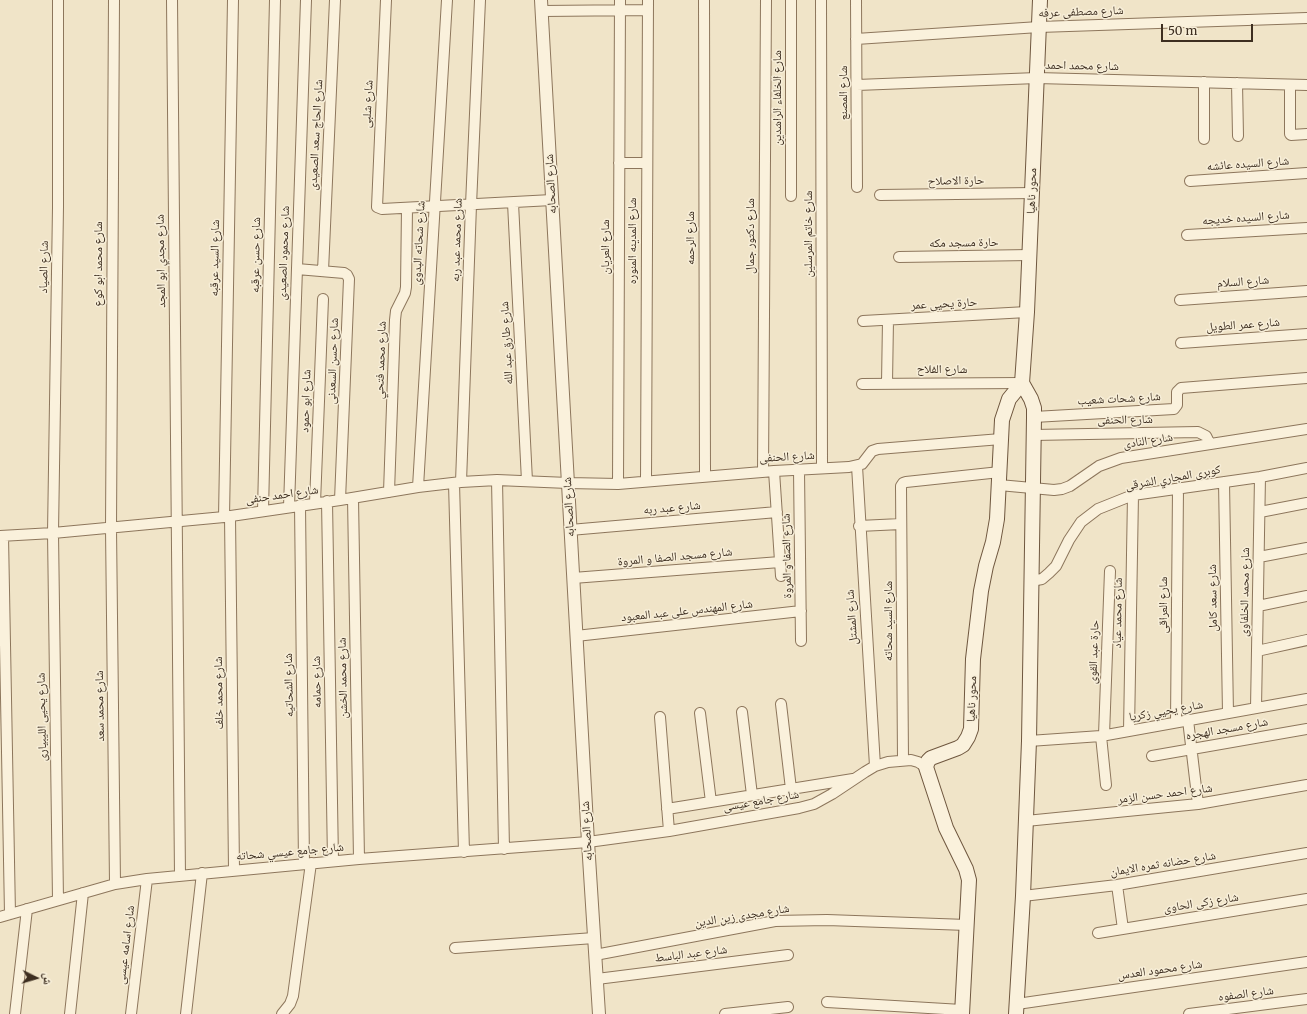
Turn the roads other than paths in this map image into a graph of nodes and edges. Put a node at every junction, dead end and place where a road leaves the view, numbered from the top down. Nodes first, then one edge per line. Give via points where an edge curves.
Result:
1 (58, 0) edge
2 (114, 0) edge
3 (172, 0) edge
4 (233, 0) edge
5 (275, 0) edge
6 (306, 0) edge
7 (335, 0) edge
8 (386, 0) edge
9 (447, 0) edge
10 (480, 0) edge
11 (704, 0) edge
12 (766, 0) edge
13 (791, 0) edge
14 (821, 0) edge
15 (856, 0) edge
16 (1040, 0) edge
17 (541, 5) edge
18 (620, 5) edge
19 (647, 5) edge
20 (1307, 18) edge
21 (1039, 27) junction
22 (856, 39) junction
23 (1037, 78) junction
24 (1204, 82) junction
25 (1237, 84) junction
26 (857, 85) junction
27 (1290, 85) junction
28 (1307, 85) edge
29 (1307, 134) edge
30 (1238, 136) dead end
31 (1204, 138) dead end
32 (619, 163) junction
33 (646, 163) junction
34 (1307, 173) edge
35 (1190, 181) dead end
36 (857, 187) dead end
37 (1032, 193) junction
38 (880, 195) dead end
39 (791, 196) dead end
40 (552, 200) junction
41 (513, 203) junction
42 (471, 205) junction
43 (434, 206) junction
44 (407, 208) junction
45 (1307, 228) edge
46 (1187, 235) dead end
47 (1030, 255) junction
48 (899, 258) dead end
49 (297, 269) junction
50 (323, 271) junction
51 (1307, 291) edge
52 (323, 299) dead end
53 (1180, 300) dead end
54 (1027, 312) junction
55 (888, 320) junction
56 (863, 321) dead end
57 (1307, 334) edge
58 (1181, 343) dead end
59 (1307, 378) edge
60 (887, 383) junction
61 (1022, 383) junction
62 (862, 384) dead end
63 (1034, 417) junction
64 (1307, 429) edge
65 (1034, 435) junction
66 (1001, 438) junction
67 (1210, 444) junction
68 (857, 466) junction
69 (822, 468) junction
70 (1307, 468) edge
71 (799, 470) junction
72 (774, 471) junction
73 (763, 472) junction
74 (705, 476) junction
75 (1260, 476) junction
76 (999, 478) junction
77 (497, 480) junction
78 (527, 481) junction
79 (646, 481) junction
80 (458, 482) junction
81 (1224, 482) junction
82 (568, 483) junction
83 (903, 483) joint
84 (618, 484) junction
85 (418, 487) junction
86 (1033, 488) junction
87 (1178, 489) junction
88 (389, 492) junction
89 (1133, 495) junction
90 (353, 498) junction
91 (340, 500) junction
92 (327, 501) junction
93 (315, 503) junction
94 (1307, 503) edge
95 (300, 505) junction
96 (289, 507) junction
97 (263, 511) junction
98 (777, 512) junction
99 (1260, 512) junction
100 (227, 516) junction
101 (177, 521) junction
102 (901, 524) junction
103 (859, 526) junction
104 (111, 528) junction
105 (570, 530) junction
106 (53, 534) junction
107 (2, 536) edge
108 (1307, 548) edge
109 (1259, 557) junction
110 (780, 562) junction
111 (1110, 571) dead end
112 (781, 576) dead end
113 (573, 578) junction
114 (1031, 581) junction
115 (1307, 596) edge
116 (1258, 606) junction
117 (801, 611) junction
118 (576, 636) junction
119 (1307, 640) edge
120 (801, 641) dead end
121 (1257, 651) junction
122 (1307, 698) edge
123 (781, 704) dead end
124 (1256, 708) junction
125 (742, 712) dead end
126 (700, 713) dead end
127 (1228, 713) junction
128 (660, 717) dead end
129 (1188, 720) junction
130 (1176, 722) junction
131 (1307, 729) edge
132 (1129, 731) junction
133 (1103, 736) junction
134 (1029, 741) junction
135 (1192, 749) junction
136 (1152, 756) dead end
137 (902, 760) junction
138 (875, 766) junction
139 (926, 767) junction
140 (856, 778) junction
141 (1106, 785) dead end
142 (1307, 785) edge
143 (791, 789) junction
144 (752, 795) junction
145 (711, 802) junction
146 (1198, 804) junction
147 (667, 809) junction
148 (1026, 821) junction
149 (669, 831) junction
150 (588, 842) junction
151 (504, 849) junction
152 (464, 852) junction
153 (1307, 853) edge
154 (360, 859) junction
155 (333, 861) junction
156 (308, 863) junction
157 (234, 870) junction
158 (202, 873) junction
159 (180, 875) junction
160 (147, 878) junction
161 (115, 884) junction
162 (1117, 885) junction
163 (83, 893) junction
164 (1023, 896) junction
165 (1307, 899) edge
166 (58, 900) junction
167 (27, 909) junction
168 (10, 914) junction
169 (0, 917) edge
170 (967, 925) junction
171 (1123, 929) junction
172 (1098, 933) dead end
173 (594, 938) junction
174 (455, 948) dead end
175 (595, 955) junction
176 (788, 955) dead end
177 (1307, 962) edge
178 (597, 979) junction
179 (1307, 999) edge
180 (827, 1002) dead end
181 (788, 1007) dead end
182 (1016, 1009) edge
183 (962, 1012) edge
184 (15, 1014) edge
185 (70, 1014) edge
186 (131, 1014) edge
187 (186, 1014) edge
188 (282, 1014) edge
189 (599, 1014) edge
190 (725, 1014) edge
191 (1189, 1014) edge

1 - 106 street, شارع الصياد
2 - 104 street, شارع محمد ابو كوع
3 - 101 street, شارع مجدي ابو المجد
4 - 100 street, شارع السيد عرقبه
5 - 97 street, شارع حسن عرقبه
6 - 49 street, شارع محمود الصعيدى
7 - 50 street, شارع الحاج سعد الصعيدى
8 - 44 street, شارع شلبى via 376,206
9 - 43 street, شارع شحاته البدوى
10 - 42 street, شارع محمد عبد ربه
11 - 74 street, شارع الرحمه
12 - 73 street, شارع دكتور جمال
13 - 39 street, شارع الخلفاء الراشدين
14 - 69 street, شارع خاتم المرسلين
15 - 22 street, شارع المصنع
16 - 21 main road, محور ناهيا
17 - 18 street
17 - 40 street, شارع الصحابه
18 - 19 street
18 - 32 street, شارع العريان
19 - 33 street, شارع المدينه المنوره
20 - 21 street, شارع مصطفى عرفه
21 - 22 street, شارع مصطفى عرفه
21 - 23 main road, محور ناهيا
22 - 26 street, شارع المصنع
23 - 24 street, شارع محمد احمد
23 - 26 street, شارع محمد احمد
23 - 37 main road, محور ناهيا
24 - 25 street, شارع محمد احمد
24 - 31 street
25 - 27 street, شارع محمد احمد
25 - 30 street
26 - 36 street, شارع المصنع
27 - 28 street, شارع محمد احمد
27 - 29 street via 1290,133
32 - 33 street
32 - 84 street, شارع العريان
33 - 79 street, شارع المدينه المنوره
34 - 35 street, شارع السيده عائشه
37 - 38 street, حارة الاصلاح
37 - 47 main road, محور ناهيا
40 - 41 street
40 - 82 street, شارع الصحابه
41 - 42 street
41 - 78 street, شارع طارق عبد الله
42 - 43 street
42 - 80 street, شارع محمد عبد ربه
43 - 44 street
43 - 85 street, شارع شحاته البدوى
44 - 88 street, شارع محمد فتحي via 406,287 395,320
45 - 46 street, شارع السيده خديجه
47 - 48 street, حارة مسجد مكه
47 - 54 main road, محور ناهيا
49 - 50 street, شارع حسن السعدنى
49 - 96 street, شارع محمود الصعيدى
50 - 91 street, شارع حسن السعدنى via 344,273 349,279
51 - 53 street, شارع السلام
52 - 93 street, شارع ابو حمود
54 - 55 street, حارة يحيى عمر
54 - 61 main road, محور ناهيا
55 - 56 street, حارة يحيى عمر
55 - 60 street
57 - 58 street, شارع عمر الطويل
59 - 63 street, شارع شحات شعيب via 1181,388 1177,392 1177,405 1174,409
60 - 61 street, شارع الفلاح
60 - 62 street, شارع الفلاح
61 - 63 main road via 1031,398
61 - 66 main road, محور ناهيا via 1008,399 1004,409
63 - 65 main road
64 - 67 street, شارع النادى
65 - 67 street, شارع الحنفى via 1193,432 1202,433
65 - 86 main road
66 - 68 street via 878,449 872,451 862,464
66 - 76 main road, محور ناهيا
67 - 86 street, شارع النادى via 1110,461 1062,489
68 - 69 street, شارع الحنفى
68 - 103 street, شارع المشتل
69 - 71 street, شارع الحنفى
70 - 75 street, كوبرى المجاري الشرقى
71 - 72 street, شارع الحنفى
71 - 117 street, شارع الصفا و المروة
72 - 73 street, شارع الحنفى
72 - 98 street
73 - 74 street, شارع الحنفى
74 - 79 street, شارع الحنفى
75 - 81 street, كوبرى المجاري الشرقى
75 - 99 street, شارع محمد الخلفاوى
76 - 83 street, شارع النادى
76 - 86 street, شارع النادى
76 - 139 main road, محور ناهيا via 996,530 983,578 973,659 971,729 962,745 931,758
77 - 78 street, شارع احمد حنفى
77 - 80 street, شارع احمد حنفى
77 - 151 street
78 - 82 street, شارع احمد حنفى
79 - 84 street, شارع الحنفى
80 - 85 street, شارع احمد حنفى
80 - 152 street, شارع محمد عبد ربه
81 - 87 street, كوبرى المجاري الشرقى
81 - 127 street, شارع سعد كامل
82 - 84 street, شارع الحنفى
82 - 105 street, شارع الصحابه
83 - 102 street, شارع السيد شحاته
85 - 88 street, شارع احمد حنفى
86 - 114 main road
87 - 89 street, كوبرى المجاري الشرقى
87 - 130 street, شارع العراقى
88 - 90 street, شارع احمد حنفى
89 - 114 street, كوبرى المجاري الشرقى via 1089,515 1074,530 1056,566 1042,579
89 - 132 street, شارع محمد عياد
90 - 91 street, شارع احمد حنفى
90 - 154 street, شارع محمد الخشن
91 - 92 street, شارع احمد حنفى
92 - 93 street, شارع احمد حنفى
92 - 155 street, شارع حمامه
93 - 95 street, شارع احمد حنفى
94 - 99 street
95 - 96 street, شارع احمد حنفى
95 - 156 street, شارع الشحاتيه
96 - 97 street, شارع احمد حنفى
97 - 100 street, شارع احمد حنفى
98 - 105 street, شارع عبد ربه
98 - 110 street
99 - 109 street, شارع محمد الخلفاوى
100 - 101 street, شارع احمد حنفى
100 - 157 street, شارع محمد خلف
101 - 104 street, شارع احمد حنفى
101 - 159 street, شارع مجدي ابو المجد
102 - 103 street
102 - 137 street, شارع السيد شحاته
103 - 138 street, شارع المشتل
104 - 106 street, شارع احمد حنفى
104 - 161 street, شارع محمد سعد
105 - 113 street, شارع الصحابه
106 - 107 street, شارع احمد حنفى
106 - 166 street, شارع يحيى الليبيارى
107 - 168 street
108 - 109 street
109 - 116 street, شارع محمد الخلفاوى
110 - 112 street
110 - 113 street, شارع مسجد الصفا و المروة
111 - 133 street, حارة عبد القوى
113 - 118 street, شارع الصحابه
114 - 134 main road
115 - 116 street
116 - 121 street, شارع محمد الخلفاوى
117 - 118 street, شارع المهندس على عبد المعبود
117 - 120 street, شارع الصفا و المروة
118 - 150 street, شارع الصحابه
119 - 121 street
121 - 124 street, شارع محمد الخلفاوى
122 - 124 street, شارع يحيي زكريا
123 - 143 street
124 - 127 street, شارع يحيي زكريا
125 - 144 street
126 - 145 street
127 - 129 street, شارع يحيي زكريا
128 - 147 street
129 - 130 street, شارع يحيي زكريا
129 - 135 street
130 - 132 street, شارع يحيي زكريا
131 - 135 street, شارع مسجد الهجره
132 - 133 street, شارع يحيي زكريا
133 - 134 street, شارع يحيي زكريا
133 - 141 street, حارة عبد القوى
134 - 148 main road
135 - 136 street, شارع مسجد الهجره
135 - 146 street
137 - 138 street, شارع جامع عيسى
137 - 139 street, شارع جامع عيسى via 914,761
138 - 140 street, شارع جامع عيسى
139 - 170 main road via 946,828 969,880
140 - 143 street
140 - 149 street, شارع جامع عيسى via 814,804
142 - 146 street, شارع احمد حسن الزمر
143 - 144 street
144 - 145 street
145 - 147 street
146 - 148 street, شارع احمد حسن الزمر
147 - 149 street
148 - 164 main road
149 - 150 street, شارع جامع عيسى
150 - 151 street, شارع جامع عيسي شحاته
150 - 173 street, شارع الصحابه
151 - 152 street, شارع جامع عيسي شحاته
152 - 154 street, شارع جامع عيسي شحاته
153 - 162 street, شارع حضانه ثمره الايمان
154 - 155 street, شارع جامع عيسي شحاته
155 - 156 street, شارع جامع عيسي شحاته
156 - 157 street, شارع جامع عيسي شحاته
156 - 188 street, شارع الشحاتيه via 293,996
157 - 158 street, شارع جامع عيسي شحاته
158 - 159 street, شارع جامع عيسي شحاته
158 - 187 street
159 - 160 street, شارع جامع عيسي شحاته
160 - 161 street, شارع جامع عيسي شحاته
160 - 186 street, شارع اسامه عيسى
161 - 163 street, شارع جامع عيسي شحاته
162 - 164 street, شارع حضانه ثمره الايمان
162 - 171 street
163 - 166 street, شارع جامع عيسي شحاته
163 - 185 street
164 - 182 main road
165 - 171 street, شارع زكى الحاوى
166 - 167 street, شارع جامع عيسي شحاته
167 - 168 street, شارع جامع عيسي شحاته
167 - 184 street
168 - 169 street, شارع جامع عيسي شحاته
170 - 175 street, شارع مجدى زين الدين via 827,920 775,922
170 - 183 main road
171 - 172 street, شارع زكى الحاوى
173 - 174 street
173 - 175 street, شارع الصحابه
175 - 178 street, شارع الصحابه
176 - 178 street, شارع عبد الباسط
177 - 182 street, شارع محمود العدس
178 - 189 street, شارع الصحابه
179 - 191 street, شارع الصفوه
180 - 183 street
181 - 190 street

